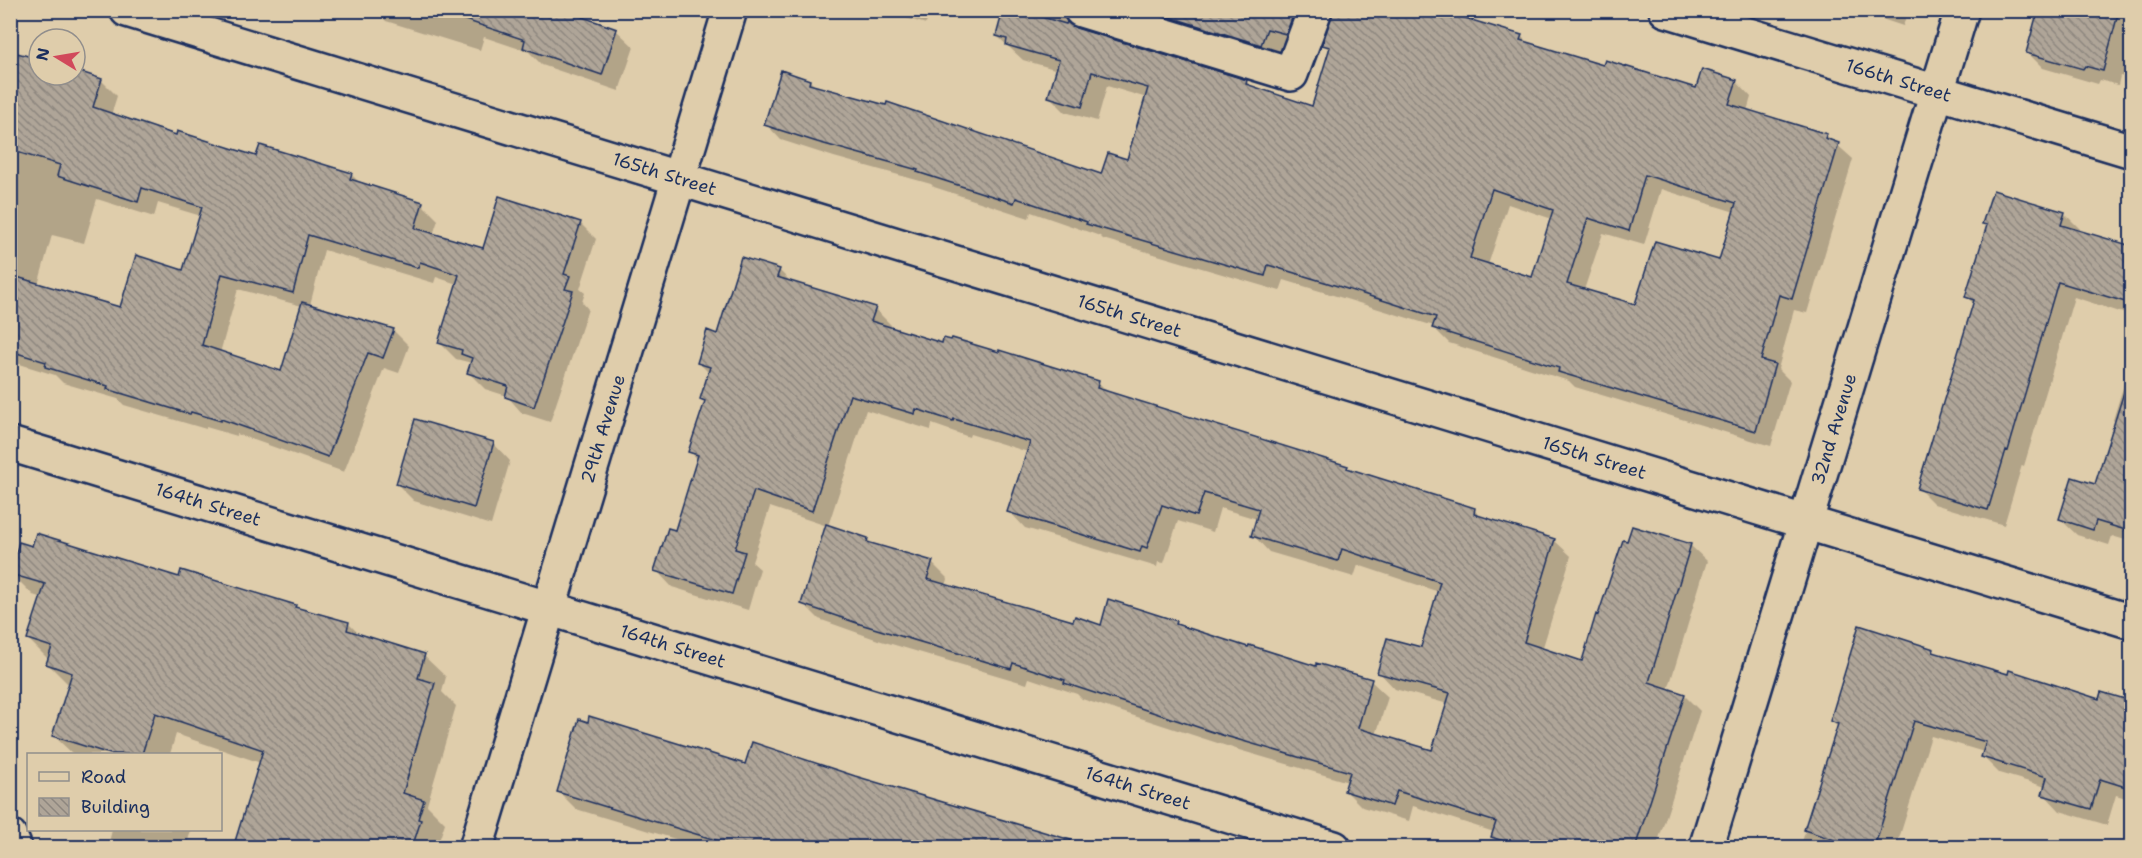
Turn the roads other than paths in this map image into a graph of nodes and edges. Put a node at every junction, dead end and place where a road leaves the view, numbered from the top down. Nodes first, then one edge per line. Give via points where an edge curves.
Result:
1 (127, 10) edge
2 (730, 10) edge
3 (1082, 10) edge
4 (1315, 10) edge
5 (1666, 10) edge
6 (1962, 10) edge
7 (1937, 93) junction
8 (2132, 151) edge
9 (678, 179) junction
10 (10, 444) edge
11 (1805, 523) junction
12 (548, 609) junction
13 (2132, 622) edge
14 (10, 836) edge
15 (15, 848) edge
16 (476, 848) edge
17 (1334, 848) edge
18 (1706, 848) edge

1 - 9 street, 165th Street
2 - 9 street, 29th Avenue
3 - 4 street via 1291,74
5 - 7 street, 166th Street
6 - 7 street, 32nd Avenue
7 - 8 street, 166th Street
7 - 11 street, 32nd Avenue
9 - 11 street, 165th Street
9 - 12 street, 29th Avenue
10 - 12 street, 164th Street
11 - 13 street, 165th Street
11 - 18 street, 32nd Avenue
12 - 16 street, 29th Avenue
12 - 17 street, 164th Street
14 - 15 street

